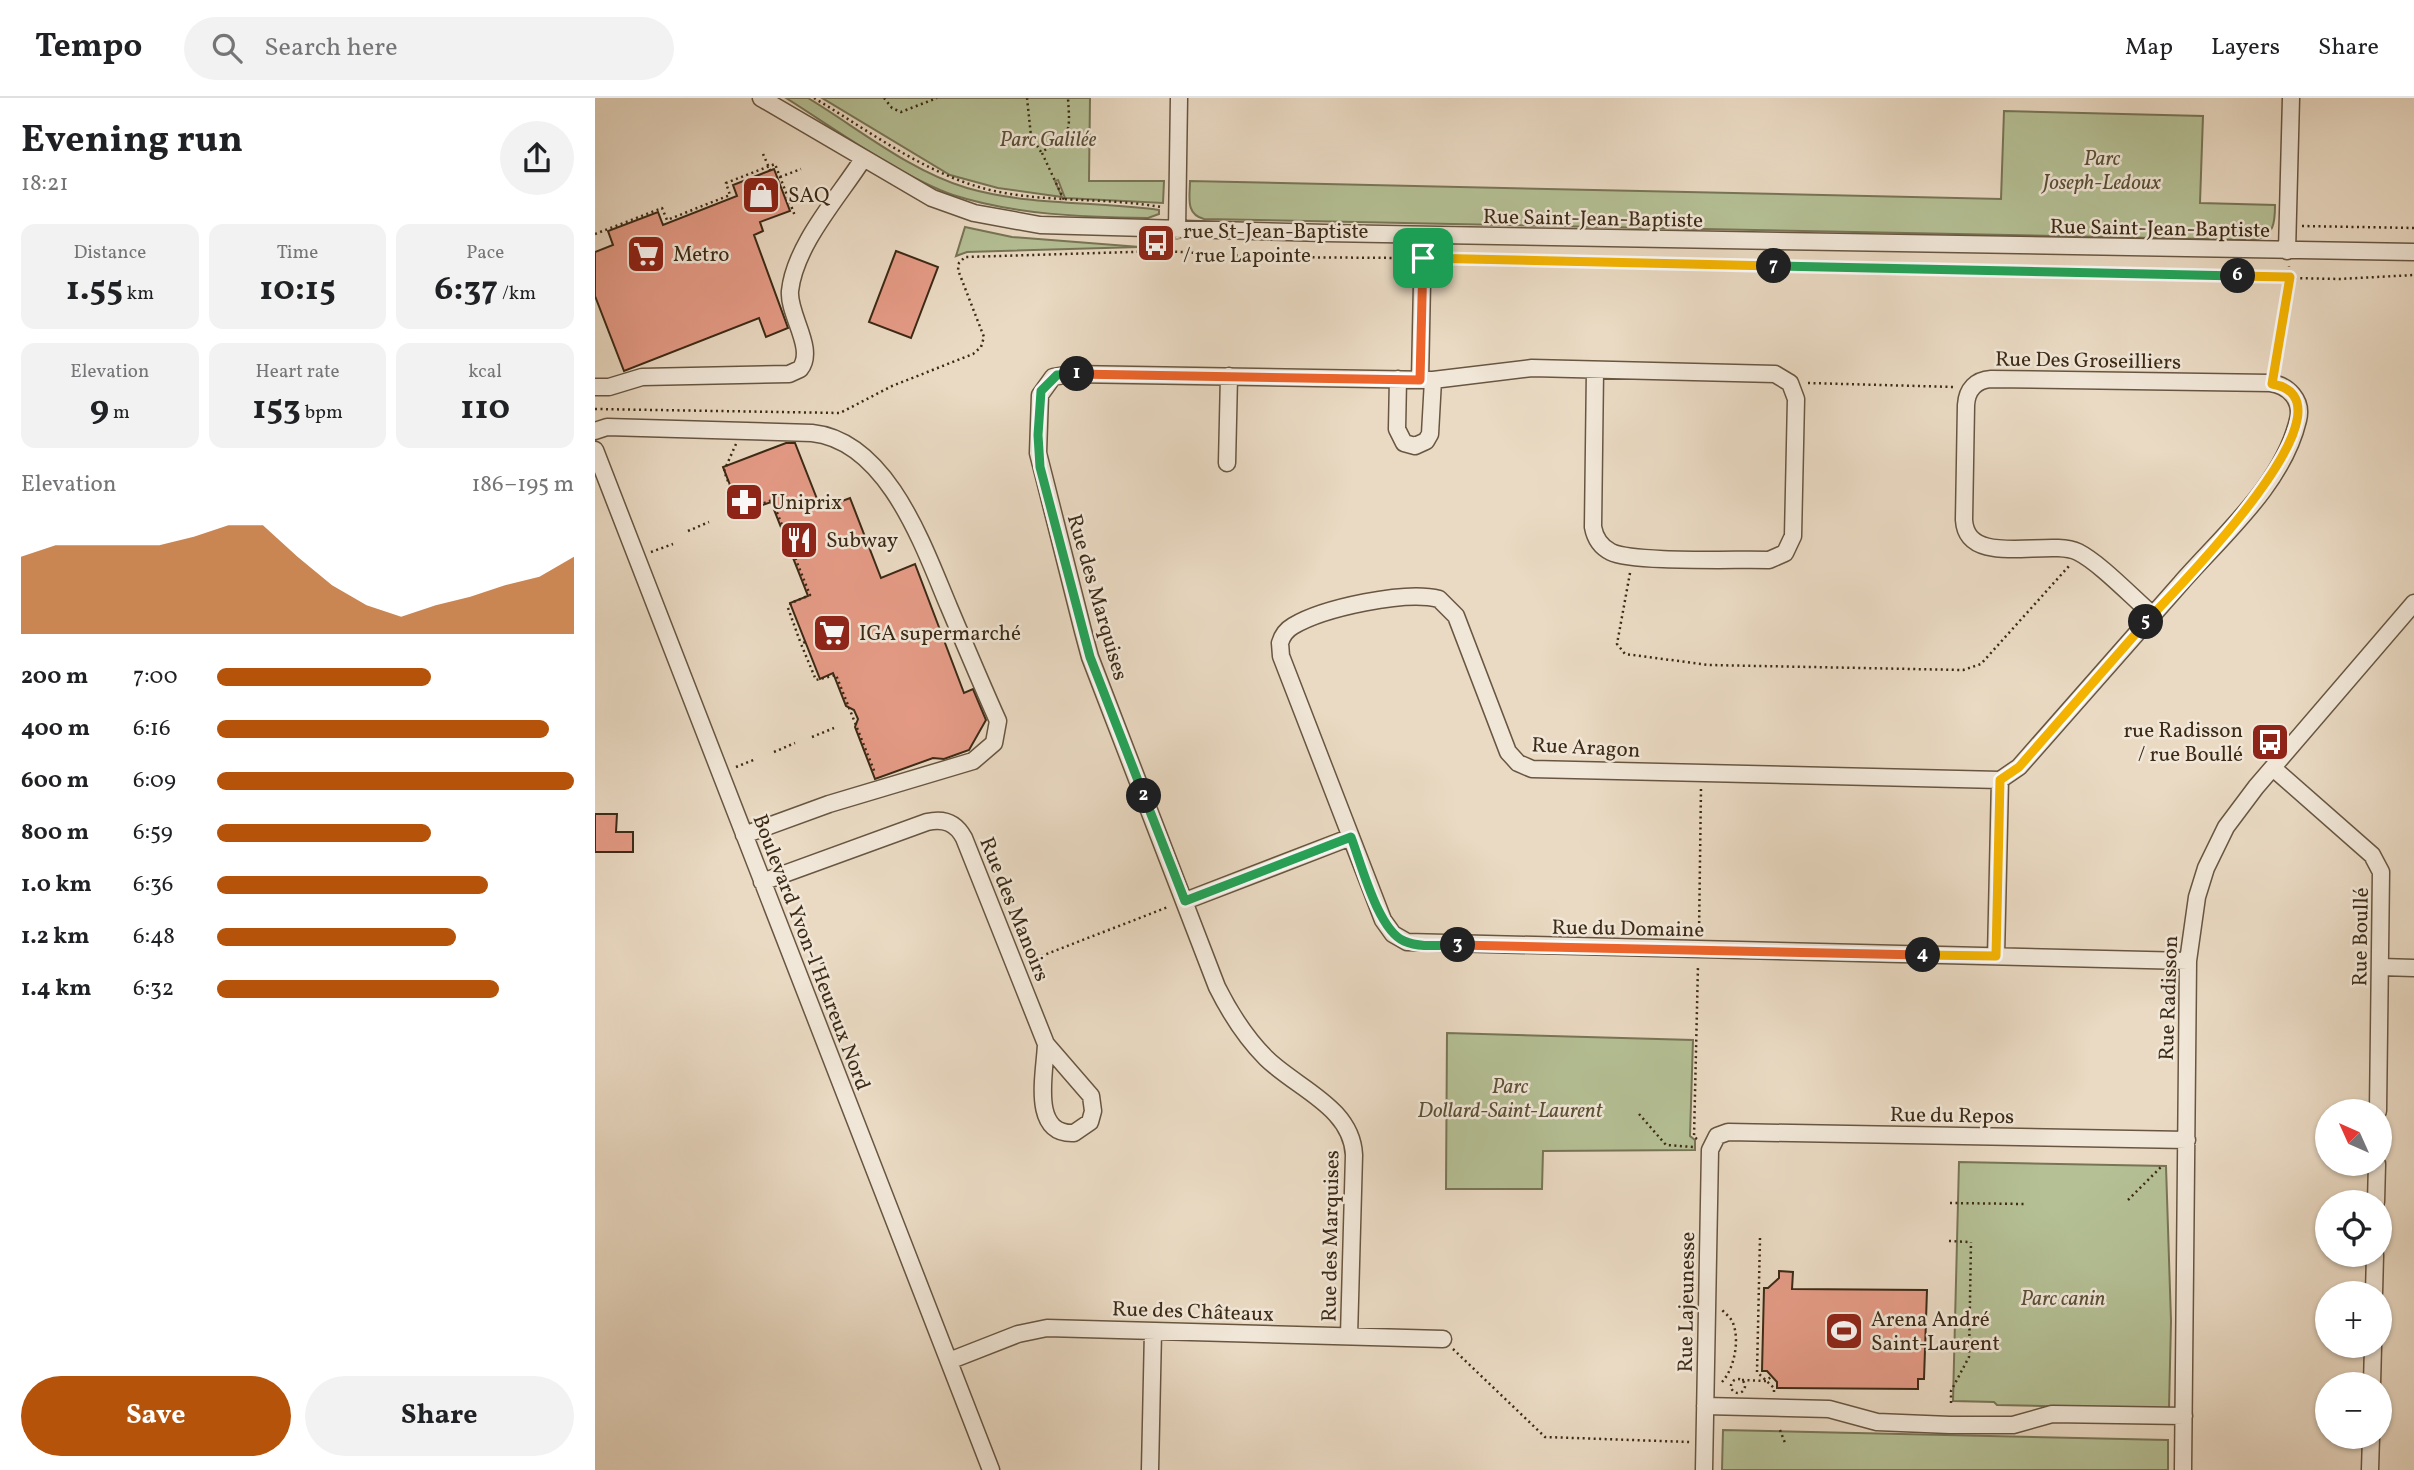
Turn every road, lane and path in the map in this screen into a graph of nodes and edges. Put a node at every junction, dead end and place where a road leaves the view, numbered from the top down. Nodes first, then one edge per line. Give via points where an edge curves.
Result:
1 (761, 98) edge
2 (814, 98) edge
3 (884, 98) edge
4 (937, 98) edge
5 (1027, 98) edge
6 (1068, 98) edge
7 (1179, 98) edge
8 (2291, 98) edge
9 (1041, 152) junction
10 (763, 154) dead end
11 (863, 159) junction
12 (769, 168) junction
13 (801, 169) dead end
14 (780, 177) junction
15 (1064, 200) junction
16 (1177, 209) junction
17 (795, 216) dead end
18 (2288, 227) junction
19 (2414, 228) edge
20 (1177, 230) junction
21 (595, 234) edge
22 (1423, 235) junction
23 (2287, 251) junction
24 (2414, 252) edge
25 (1423, 258) junction
26 (2414, 275) edge
27 (2290, 277) junction
28 (1595, 370) junction
29 (1229, 376) junction
30 (1398, 379) junction
31 (1427, 380) junction
32 (1790, 383) junction
33 (2272, 384) junction
34 (595, 387) edge
35 (1972, 387) junction
36 (595, 409) edge
37 (595, 431) edge
38 (595, 450) edge
39 (735, 451) dead end
40 (1227, 463) dead end
41 (740, 510) junction
42 (727, 515) dead end
43 (709, 522) dead end
44 (688, 531) dead end
45 (674, 544) dead end
46 (651, 552) dead end
47 (2080, 553) junction
48 (1633, 556) junction
49 (2414, 603) edge
50 (2153, 615) junction
51 (1283, 635) joint
52 (834, 728) dead end
53 (812, 737) dead end
54 (796, 743) dead end
55 (774, 751) dead end
56 (756, 759) dead end
57 (735, 767) dead end
58 (2273, 768) junction
59 (1702, 773) junction
60 (2000, 780) junction
61 (878, 782) dead end
62 (744, 835) junction
63 (1351, 837) junction
64 (762, 882) junction
65 (1178, 903) junction
66 (1699, 937) dead end
67 (1996, 956) junction
68 (1027, 961) dead end
69 (2188, 961) junction
70 (1698, 964) dead end
71 (2381, 968) junction
72 (2414, 968) edge
73 (1046, 1044) junction
74 (2378, 1099) edge
75 (1639, 1114) dead end
76 (1717, 1136) joint
77 (1697, 1139) dead end
78 (2187, 1140) junction
79 (1697, 1147) dead end
80 (2163, 1165) dead end
81 (2128, 1200) dead end
82 (1950, 1203) dead end
83 (2025, 1204) dead end
84 (1760, 1238) dead end
85 (1949, 1241) dead end
86 (1720, 1303) dead end
87 (1153, 1331) junction
88 (1349, 1336) junction
89 (1443, 1339) joint
90 (949, 1361) junction
91 (1757, 1372) junction
92 (1772, 1376) dead end
93 (1741, 1380) junction
94 (1756, 1380) junction
95 (1766, 1381) junction
96 (1718, 1389) dead end
97 (1774, 1399) dead end
98 (1951, 1403) dead end
99 (1705, 1406) junction
100 (2184, 1416) junction
101 (1780, 1430) dead end
102 (1690, 1442) dead end
103 (1785, 1443) dead end
104 (2371, 1449) edge
105 (991, 1470) edge
106 (1150, 1470) edge
107 (1704, 1470) edge
108 (2183, 1470) edge
109 (2371, 1470) edge

1 - 11 street, Rue Saint-Jean-Baptiste
2 - 15 path via 944,175 992,190
3 - 4 path via 901,112
5 - 9 path via 1031,136
6 - 9 path via 1066,136
7 - 16 street
8 - 18 street
9 - 15 path
10 - 12 path
11 - 20 street, Rue Saint-Jean-Baptiste via 932,198 995,218 1061,227
11 - 34 street via 795,262 790,299 805,356 800,369 789,374 642,377
12 - 14 path via 775,164
12 - 21 path via 726,183 730,195 667,220 662,208
13 - 14 path
14 - 17 path
15 - 16 path
16 - 20 street
18 - 19 path
18 - 23 street
20 - 22 street, Rue Saint-Jean-Baptiste
22 - 23 street, Rue Saint-Jean-Baptiste
22 - 25 street
23 - 24 street, Rue Saint-Jean-Baptiste
25 - 27 path
25 - 31 street
25 - 36 path via 1164,251 965,257 958,268 983,337 979,350 892,386 853,409 840,413
26 - 27 path
27 - 33 path
28 - 31 street, Rue des Marquises via 1527,368
28 - 32 street, Rue des Marquises via 1771,374
28 - 48 street via 1593,527 1606,549
29 - 30 street, Rue des Marquises
29 - 40 street
29 - 65 street, Rue des Marquises via 1062,374 1046,383 1039,400 1040,467 1090,657
30 - 31 street, Rue des Marquises
30 - 31 street via 1398,433 1404,443 1415,446 1430,434
32 - 35 path
32 - 48 street via 1796,399 1793,536 1785,553 1769,560
33 - 35 street, Rue Des Groseilliers via 1991,379
33 - 50 street via 2289,391 2299,408 2284,457 2258,494
35 - 47 street, Rue Des Groseilliers via 1966,405 1967,534 1985,547
37 - 62 street via 607,427 812,433 848,446 870,465 910,515 998,721 994,743 973,761
38 - 62 street, Boulevard Yvon-l'Heureux Nord
39 - 41 path via 724,471
41 - 42 path
41 - 61 path via 772,500 810,595 788,608 816,680 836,675
43 - 44 path
45 - 46 path
47 - 48 path via 1981,664 1963,670 1709,665 1625,654 1618,649 1618,637
47 - 50 street
49 - 58 street, Rue Radisson
50 - 60 street via 2019,767
51 - 59 street, Rue Aragon via 1293,625 1356,605 1439,599 1454,612 1506,747 1518,763 1538,770
51 - 63 street, Rue du Domaine via 1281,656
52 - 53 path
54 - 55 path
56 - 57 path
58 - 69 street, Rue Radisson via 2235,814 2212,854 2197,897
58 - 71 street, Rue Boullé via 2375,860 2382,884
59 - 60 street, Rue Aragon
59 - 66 path
60 - 67 street
62 - 64 street, Boulevard Yvon-l'Heureux Nord
63 - 65 street
63 - 67 street, Rue du Domaine via 1386,925 1397,938 1412,944
64 - 73 street, Rue des Manoirs via 927,822 951,824 964,838
64 - 90 street, Boulevard Yvon-l'Heureux Nord
65 - 68 path
65 - 88 street, Rue des Marquises via 1241,1030 1281,1073 1337,1114 1351,1135
67 - 69 street, Rue du Domaine
69 - 78 street, Rue Radisson
70 - 77 path
71 - 72 street
71 - 74 street, Rue Boullé
73 - 73 street, Rue des Manoirs via 1045,1117 1054,1128 1074,1133 1090,1122 1093,1100
75 - 79 path via 1666,1145
76 - 78 street, Rue du Repos via 1728,1132
76 - 99 street, Rue Lajeunesse via 1710,1150
78 - 100 street, Rue Radisson
80 - 81 path
82 - 83 path
84 - 91 path
85 - 98 path via 1972,1242 1969,1357 1951,1391
86 - 96 path, Rue Lajeunesse via 1734,1330 1733,1370
87 - 88 street, Rue des Châteaux
87 - 90 street, Rue des Châteaux via 1037,1329
87 - 106 street
88 - 89 street, Rue des Châteaux
89 - 102 path via 1545,1437
90 - 105 street, Boulevard Yvon-l'Heureux Nord
91 - 94 path
91 - 95 path
92 - 95 path
93 - 93 path via 1732,1381 1734,1392 1744,1390
93 - 94 path
94 - 95 path
95 - 97 path via 1774,1388
99 - 100 street via 1829,1409 1877,1422 1950,1425 2013,1426 2052,1414
99 - 107 street, Rue Lajeunesse
100 - 108 street, Rue Radisson
101 - 103 path
104 - 109 street

